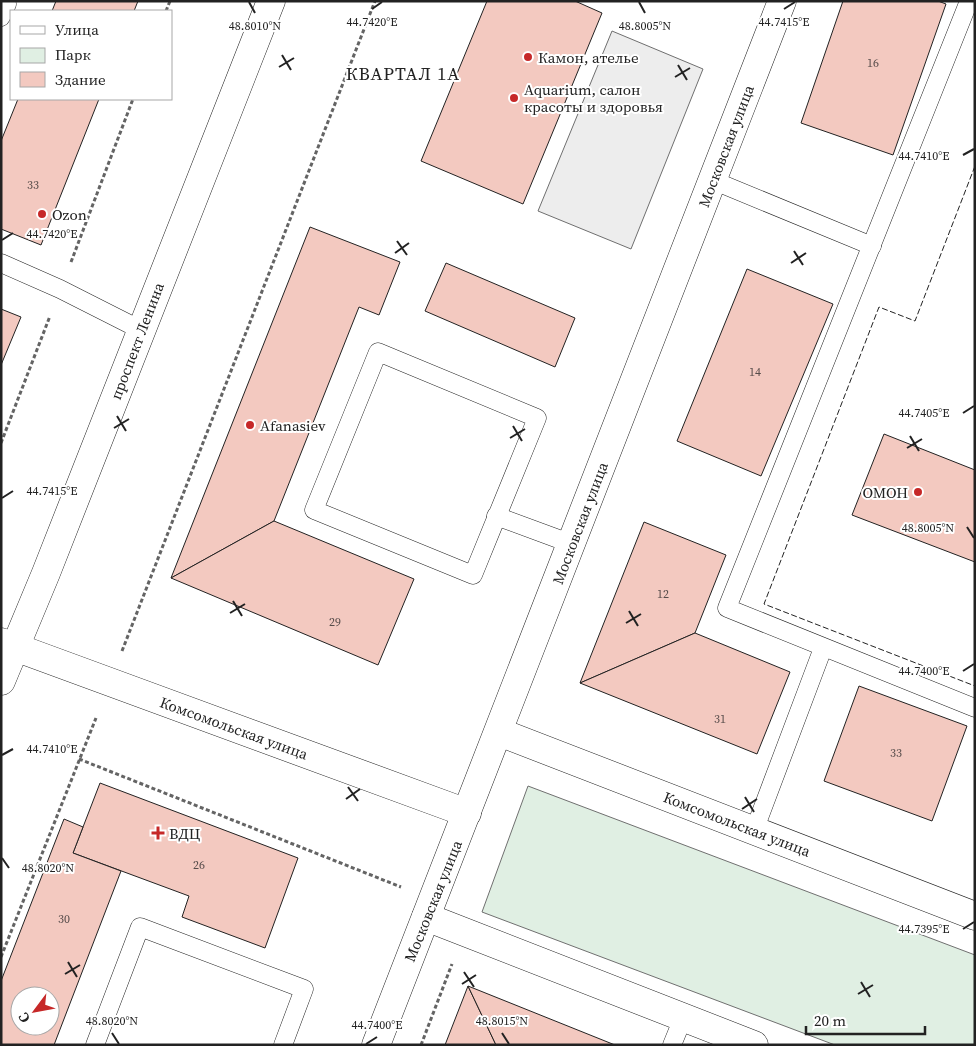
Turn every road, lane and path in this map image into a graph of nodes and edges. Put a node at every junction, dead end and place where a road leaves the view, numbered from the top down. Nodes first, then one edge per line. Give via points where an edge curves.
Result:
1 (271, 1) edge
2 (376, 1) edge
3 (782, 1) edge
4 (969, 1) edge
5 (133, 100) edge
6 (712, 180) junction
7 (872, 246) junction
8 (1, 263) edge
9 (60, 289) junction
10 (141, 330) junction
11 (1, 443) edge
12 (496, 516) junction
13 (572, 544) junction
14 (8, 645) edge
15 (823, 648) junction
16 (119, 659) dead end
17 (1, 681) edge
18 (975, 708) edge
19 (96, 718) dead end
20 (499, 732) junction
21 (79, 759) junction
22 (467, 813) junction
23 (754, 830) junction
24 (403, 888) dead end
25 (975, 916) edge
26 (426, 918) junction
27 (1, 957) edge
28 (455, 957) dead end
29 (683, 1018) junction
30 (95, 1045) edge
31 (283, 1045) edge
32 (376, 1045) edge
33 (421, 1045) edge
34 (672, 1045) edge
35 (754, 1045) edge

1 - 10 street, проспект Ленина
2 - 16 path
3 - 6 street, Московская улица
4 - 7 lane
5 - 9 path
6 - 7 lane
6 - 13 street, Московская улица
7 - 15 lane via 727,608
8 - 9 lane
9 - 10 lane
9 - 11 path
10 - 14 street, проспект Ленина
12 - 12 lane via 537,418 378,352 314,510 473,574
12 - 13 lane
13 - 20 street, Московская улица
14 - 17 street, проспект Ленина
14 - 22 street, Комсомольская улица
15 - 18 lane
15 - 23 lane
19 - 21 path
20 - 22 street, Московская улица
20 - 23 street, Комсомольская улица
21 - 24 path
21 - 27 path
22 - 26 street, Московская улица
23 - 25 street, Комсомольская улица
26 - 29 street
26 - 32 street, Московская улица
28 - 33 path
29 - 34 lane
29 - 35 street
30 - 31 lane via 140,927 304,989

